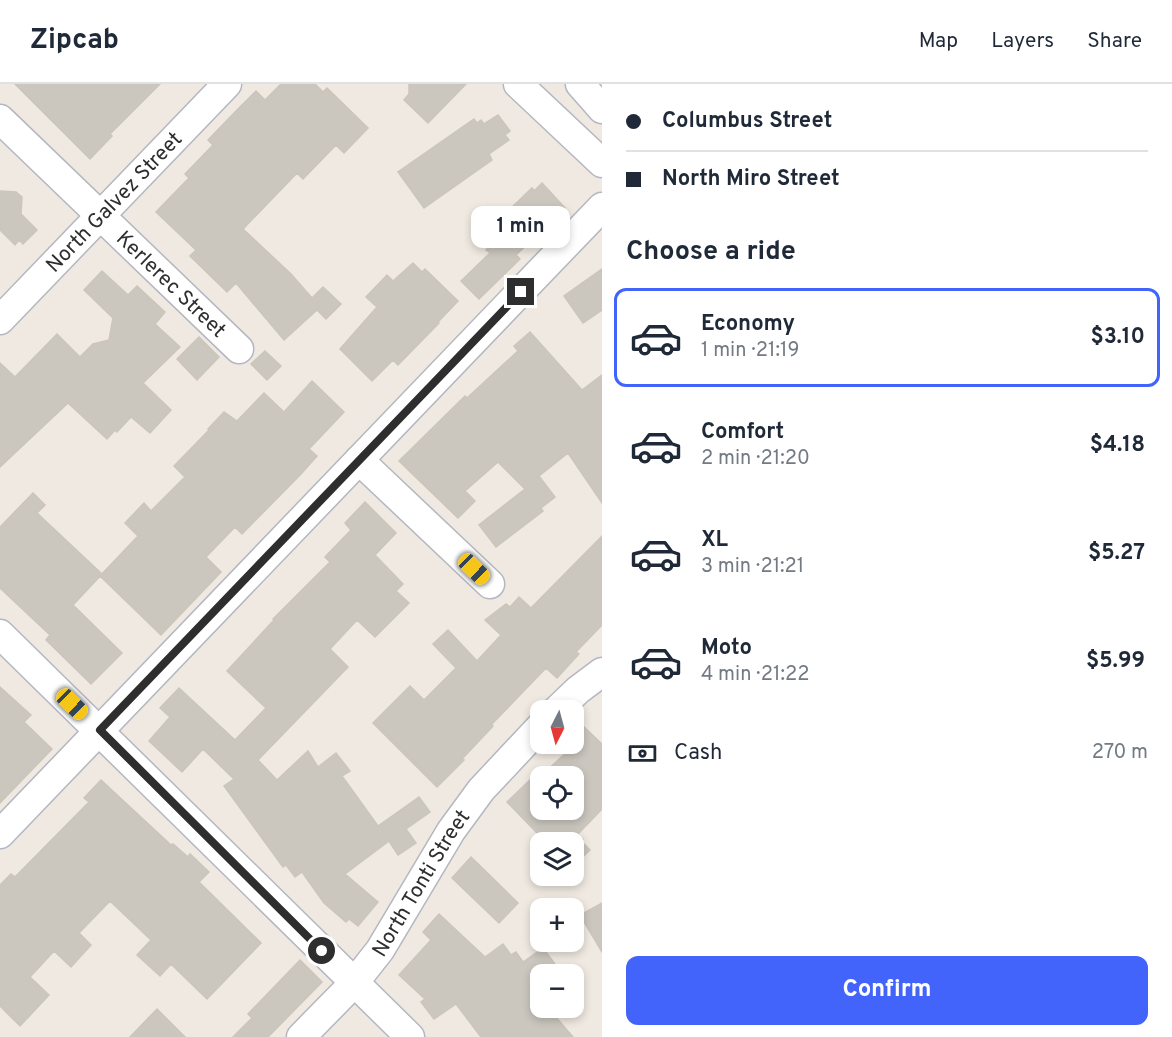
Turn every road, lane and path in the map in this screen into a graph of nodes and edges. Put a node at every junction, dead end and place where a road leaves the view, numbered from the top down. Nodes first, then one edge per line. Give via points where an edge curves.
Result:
1 (226, 84) edge
2 (518, 84) edge
3 (580, 84) edge
4 (602, 109) edge
5 (0, 119) edge
6 (602, 163) edge
7 (602, 207) edge
8 (100, 216) junction
9 (0, 320) edge
10 (239, 349) dead end
11 (359, 460) junction
12 (490, 585) dead end
13 (0, 634) edge
14 (602, 672) edge
15 (568, 700) edge
16 (100, 730) junction
17 (530, 737) edge
18 (0, 834) edge
19 (354, 983) junction
20 (301, 1037) edge
21 (410, 1037) edge

1 - 8 street, North Galvez Street
2 - 6 street
3 - 4 street
5 - 8 street, Kerlerec Street
7 - 11 street
8 - 9 street, North Galvez Street
8 - 10 street, Kerlerec Street
11 - 12 street
11 - 16 street
13 - 16 street
14 - 15 street
16 - 18 street
16 - 19 street
17 - 19 street, North Tonti Street via 481,790 457,823 380,950
19 - 20 street, North Tonti Street
19 - 21 street

